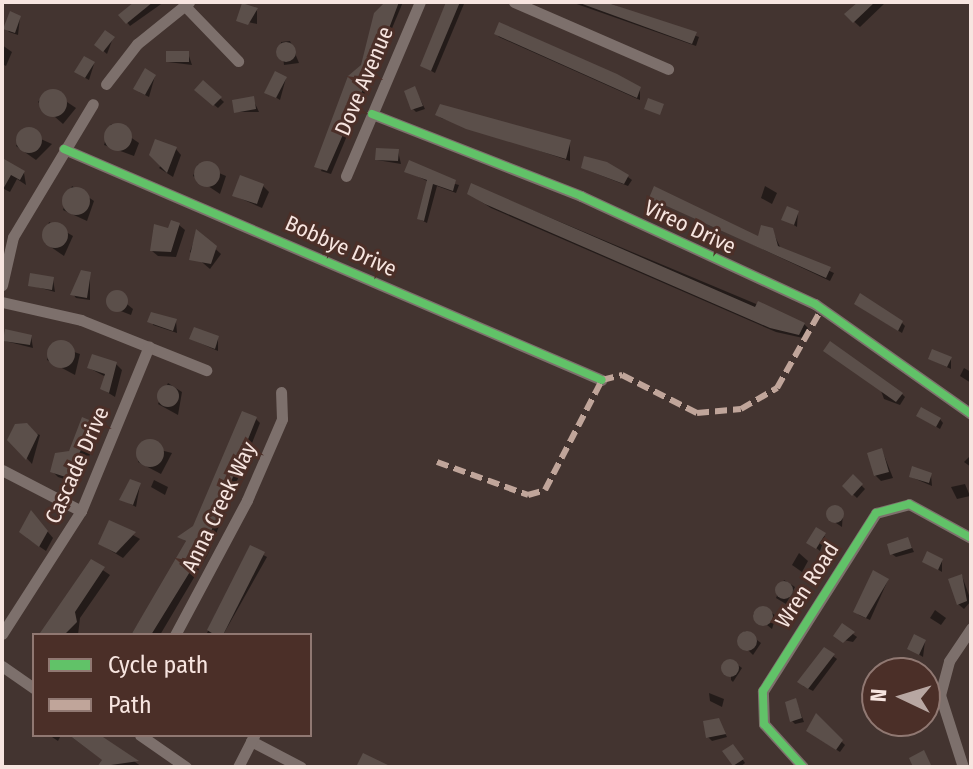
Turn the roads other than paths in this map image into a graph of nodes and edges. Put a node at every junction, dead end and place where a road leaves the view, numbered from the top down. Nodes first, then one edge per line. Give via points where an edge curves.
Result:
1 (420, 2) edge
2 (514, 2) edge
3 (187, 4) edge
4 (238, 61) dead end
5 (668, 69) dead end
6 (106, 84) dead end
7 (93, 104) dead end
8 (372, 114) junction
9 (64, 149) junction
10 (346, 176) dead end
11 (2, 285) edge
12 (2, 302) edge
13 (149, 346) junction
14 (206, 370) dead end
15 (602, 380) dead end
16 (281, 392) dead end
17 (971, 414) edge
18 (2, 470) edge
19 (81, 511) junction
20 (970, 535) edge
21 (971, 628) edge
22 (176, 633) edge
23 (2, 634) edge
24 (2, 666) edge
25 (32, 687) edge
26 (143, 737) edge
27 (253, 738) edge
28 (186, 767) edge
29 (238, 767) edge
30 (301, 767) edge
31 (803, 767) edge
32 (963, 767) edge

1 - 8 street, Dove Avenue
2 - 5 street
3 - 4 street
3 - 6 street via 137,44
7 - 9 street
8 - 10 street, Dove Avenue
8 - 17 street, Vireo Drive via 581,196 815,304
9 - 11 street via 13,237
9 - 15 street, Bobbye Drive
12 - 13 street
13 - 14 street
13 - 19 street, Cascade Drive
16 - 22 street, Anna Creek Way via 282,419 247,500
18 - 19 street
19 - 23 street, Cascade Drive
20 - 31 street, Wren Road via 909,504 876,513 763,691 764,724
21 - 32 street via 949,661 940,695
24 - 25 street
26 - 28 street
27 - 29 street
27 - 30 street

